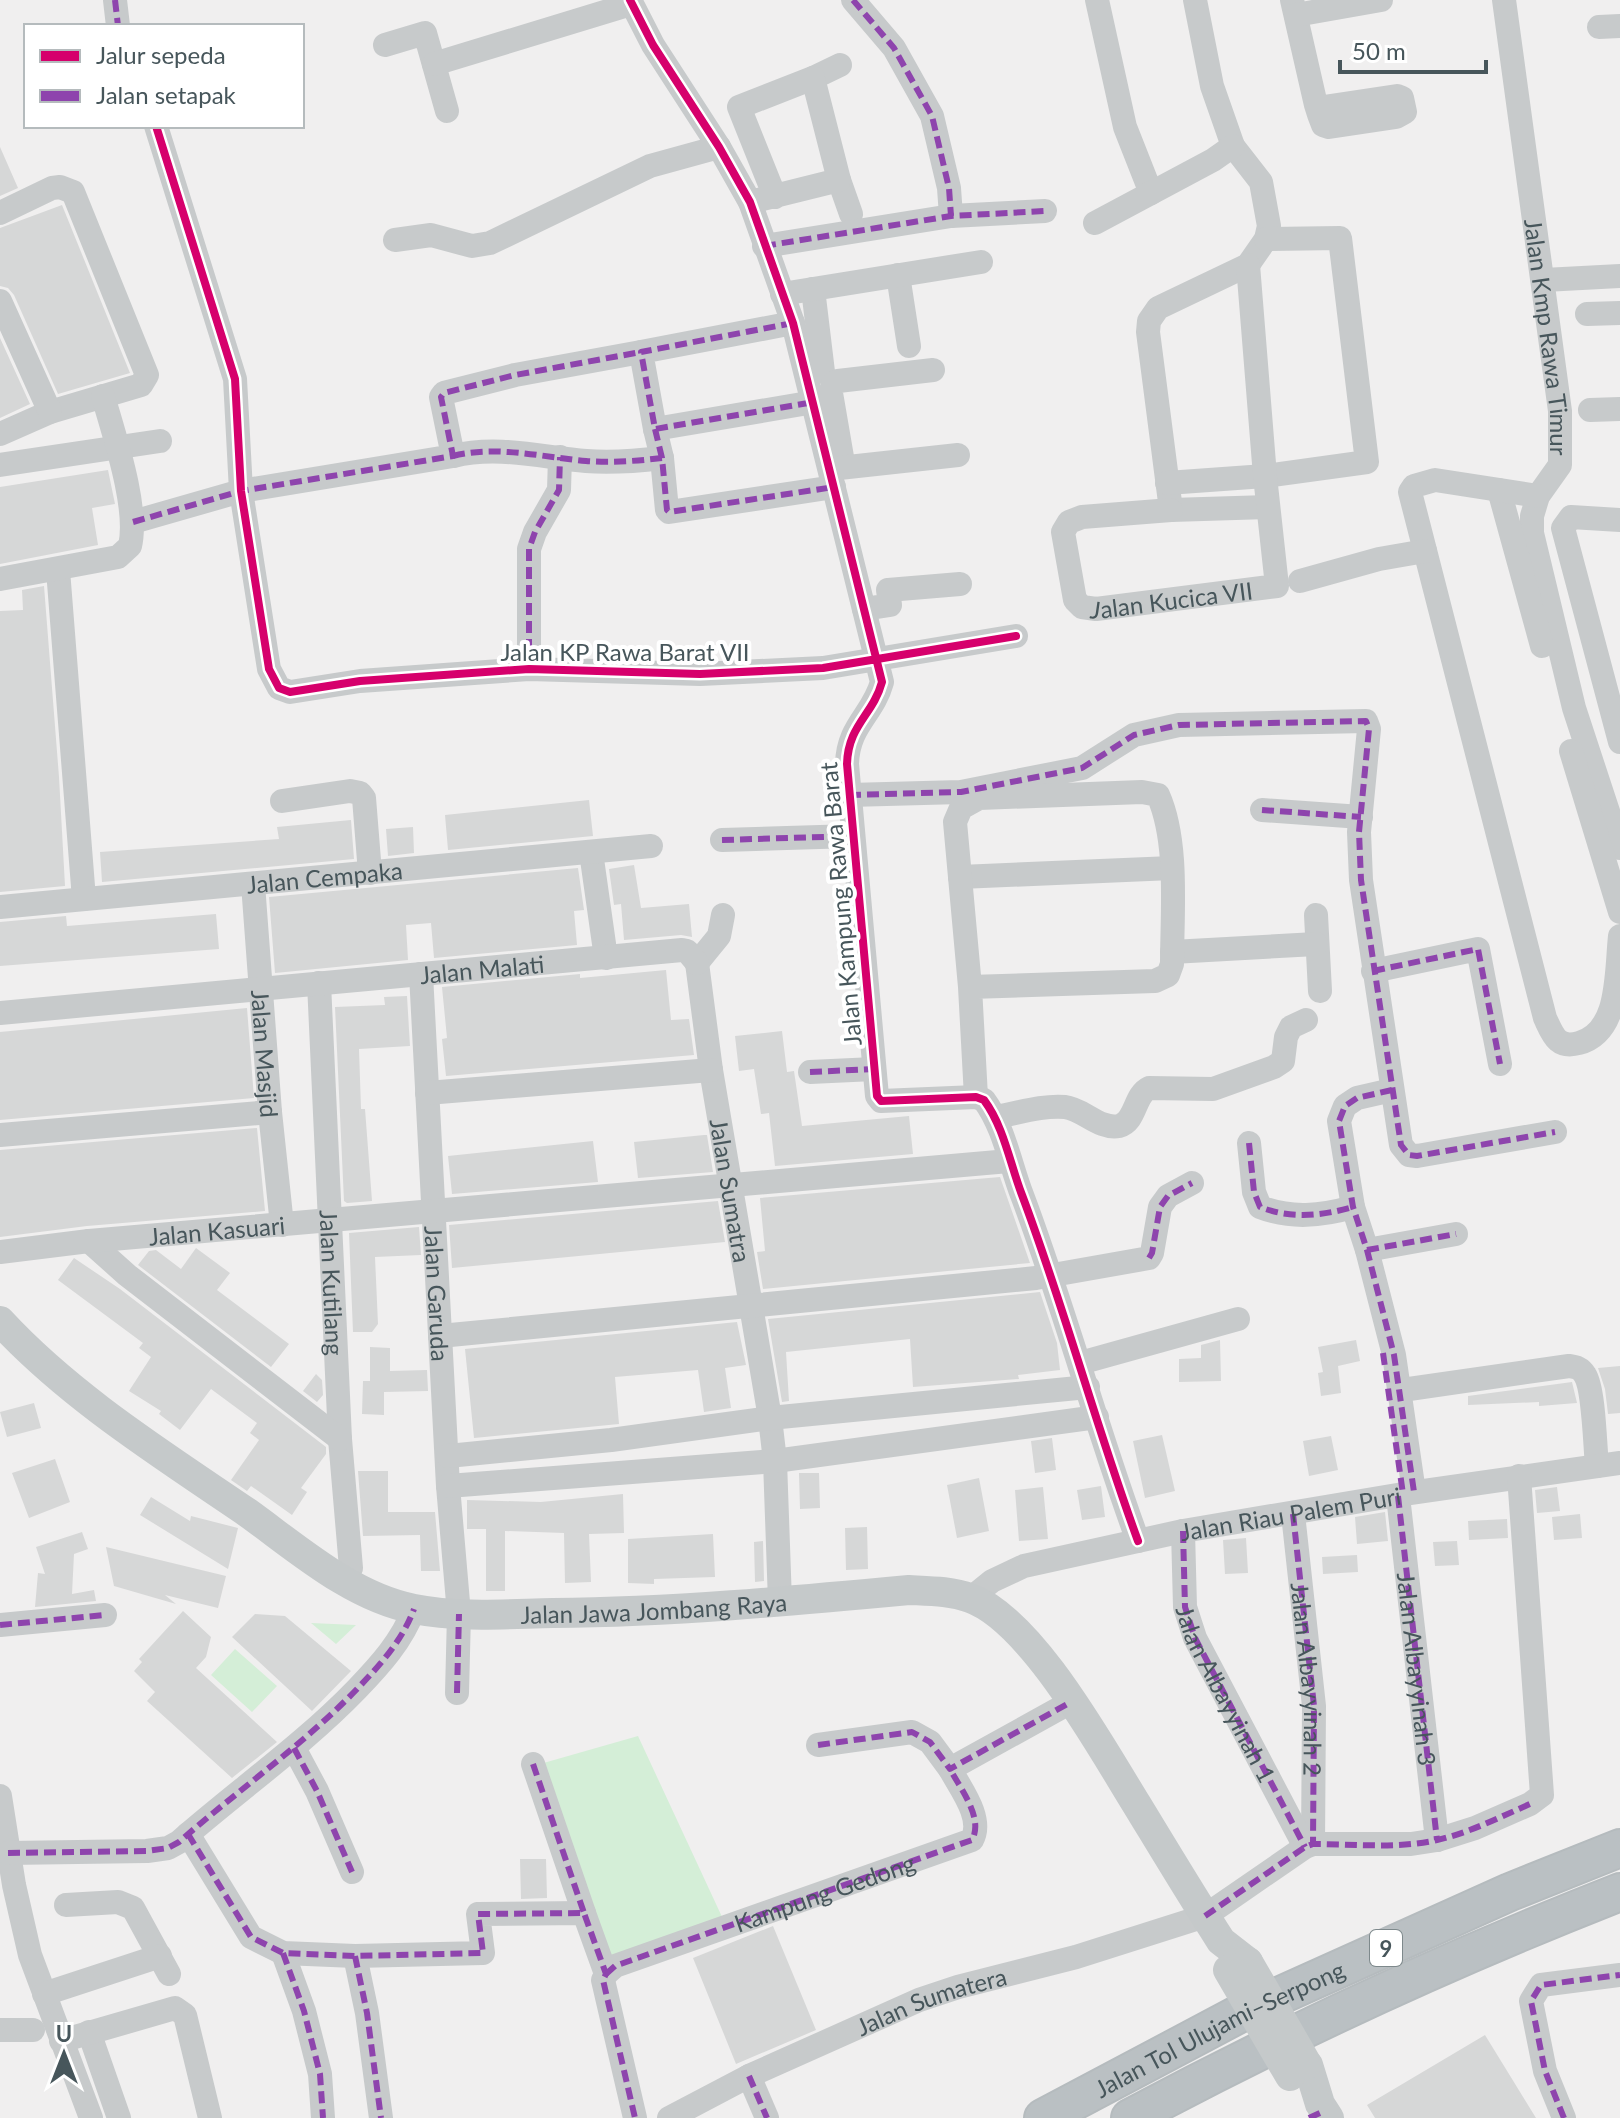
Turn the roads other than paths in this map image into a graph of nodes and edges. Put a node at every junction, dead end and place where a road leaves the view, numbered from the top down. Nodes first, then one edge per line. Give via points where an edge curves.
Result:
1 (115, 0) edge
2 (853, 0) edge
3 (1097, 0) edge
4 (1195, 0) edge
5 (1381, 0) edge
6 (1504, 0) edge
7 (630, 2) edge
8 (1294, 8) edge
9 (118, 24) edge
10 (385, 45) dead end
11 (434, 64) junction
12 (840, 65) dead end
13 (813, 78) junction
14 (1317, 108) dead end
15 (447, 111) dead end
16 (157, 128) edge
17 (1233, 146) junction
18 (719, 147) junction
19 (839, 180) junction
20 (1151, 193) junction
21 (775, 197) junction
22 (750, 202) junction
23 (1045, 211) dead end
24 (0, 213) edge
25 (851, 214) dead end
26 (951, 216) junction
27 (1095, 223) dead end
28 (1266, 239) junction
29 (395, 240) dead end
30 (764, 246) junction
31 (981, 262) dead end
32 (1248, 265) junction
33 (898, 275) junction
34 (1620, 276) edge
35 (1544, 280) junction
36 (799, 291) junction
37 (0, 301) edge
38 (1620, 313) edge
39 (1587, 314) dead end
40 (793, 323) junction
41 (909, 346) dead end
42 (641, 352) junction
43 (933, 370) dead end
44 (823, 372) dead end
45 (103, 396) junction
46 (814, 402) junction
47 (1620, 409) edge
48 (1590, 410) dead end
49 (50, 412) junction
50 (655, 429) junction
51 (0, 434) edge
52 (160, 441) dead end
53 (118, 447) junction
54 (958, 455) dead end
55 (453, 456) junction
56 (560, 457) junction
57 (662, 458) junction
58 (0, 465) edge
59 (836, 474) junction
60 (1265, 476) junction
61 (1167, 483) junction
62 (1499, 490) junction
63 (241, 491) junction
64 (1538, 496) junction
65 (1268, 507) junction
66 (1171, 510) junction
67 (1620, 520) edge
68 (133, 522) junction
69 (1425, 551) junction
70 (58, 570) junction
71 (0, 579) edge
72 (1300, 581) dead end
73 (960, 584) dead end
74 (864, 609) junction
75 (1016, 636) dead end
76 (876, 658) junction
77 (529, 669) junction
78 (1620, 742) edge
79 (849, 795) junction
80 (282, 801) dead end
81 (1262, 810) dead end
82 (1361, 817) junction
83 (853, 836) junction
84 (722, 840) dead end
85 (651, 846) dead end
86 (1620, 848) edge
87 (591, 852) junction
88 (1172, 868) junction
89 (370, 873) junction
90 (960, 877) junction
91 (253, 884) junction
92 (84, 899) junction
93 (0, 907) edge
94 (1620, 912) edge
95 (723, 915) dead end
96 (1316, 915) dead end
97 (1620, 936) edge
98 (1316, 944) junction
99 (1172, 952) junction
100 (606, 958) junction
101 (697, 963) junction
102 (1373, 971) junction
103 (421, 974) junction
104 (319, 983) junction
105 (970, 987) junction
106 (263, 988) junction
107 (1320, 991) dead end
108 (0, 1013) edge
109 (1306, 1020) dead end
110 (1500, 1064) dead end
111 (874, 1069) junction
112 (711, 1070) junction
113 (810, 1072) dead end
114 (1392, 1090) junction
115 (427, 1093) junction
116 (976, 1097) junction
117 (270, 1112) junction
118 (996, 1117) junction
119 (1555, 1132) dead end
120 (0, 1135) edge
121 (1249, 1143) dead end
122 (1009, 1161) junction
123 (1192, 1183) dead end
124 (733, 1185) junction
125 (1353, 1207) junction
126 (434, 1211) junction
127 (330, 1220) junction
128 (282, 1225) junction
129 (1456, 1234) dead end
130 (89, 1241) junction
131 (1367, 1250) junction
132 (0, 1252) edge
133 (1052, 1275) junction
134 (752, 1306) junction
135 (1238, 1319) dead end
136 (0, 1321) edge
137 (440, 1336) junction
138 (1080, 1363) junction
139 (1088, 1387) junction
140 (1409, 1389) dead end
141 (1097, 1417) junction
142 (770, 1418) junction
143 (340, 1439) junction
144 (448, 1456) junction
145 (775, 1461) junction
146 (1608, 1465) edge
147 (1519, 1476) junction
148 (448, 1486) junction
149 (1405, 1494) junction
150 (1293, 1514) junction
151 (1183, 1531) junction
152 (1138, 1541) junction
153 (345, 1581) junction
154 (971, 1598) junction
155 (780, 1602) junction
156 (414, 1609) junction
157 (459, 1614) junction
158 (105, 1615) dead end
159 (0, 1625) edge
160 (457, 1693) dead end
161 (1071, 1702) junction
162 (818, 1745) dead end
163 (294, 1748) junction
164 (533, 1764) dead end
165 (950, 1769) junction
166 (0, 1796) edge
167 (188, 1834) junction
168 (1437, 1840) junction
169 (1309, 1845) junction
170 (1620, 1848) edge
171 (8, 1853) junction
172 (352, 1872) dead end
173 (1620, 1892) edge
174 (66, 1905) dead end
175 (584, 1913) junction
176 (1225, 1947) junction
177 (283, 1953) junction
178 (355, 1956) junction
179 (606, 1974) junction
180 (1620, 1975) edge
181 (44, 1994) junction
182 (0, 2030) edge
183 (33, 2030) dead end
184 (89, 2032) junction
185 (61, 2041) junction
186 (749, 2076) junction
187 (1321, 2113) edge
188 (91, 2118) edge
189 (119, 2118) edge
190 (210, 2118) edge
191 (323, 2118) edge
192 (381, 2118) edge
193 (635, 2118) edge
194 (669, 2118) edge
195 (767, 2118) edge
196 (1043, 2118) edge
197 (1130, 2118) edge
198 (1564, 2118) edge

1 - 9 street
2 - 26 street via 894,48 932,116
3 - 20 street via 1125,127
4 - 17 street via 1212,86
5 - 8 street
6 - 35 street, Jalan Kmp Rawa Timur
7 - 11 street
7 - 18 street, Jalan Kampung Rawa Barat
8 - 14 street
10 - 11 street via 425,33
11 - 15 street
12 - 13 street
13 - 19 street
13 - 21 street via 739,107
16 - 63 street via 235,379
17 - 20 street
17 - 28 street via 1261,182 1269,226
18 - 22 street, Jalan Kampung Rawa Barat
18 - 29 street via 650,166 490,243 472,246 431,235
19 - 21 street
19 - 25 street
20 - 27 street
21 - 22 street
22 - 30 street, Jalan Kampung Rawa Barat
23 - 26 street
24 - 45 street via 60,187 73,192 147,375 141,385
26 - 30 street
28 - 32 street
28 - 60 street via 1340,238 1369,459
30 - 36 street, Jalan Kampung Rawa Barat
31 - 33 street
32 - 60 street, Jalan Kucica VII
32 - 61 street via 1158,308 1149,321
33 - 36 street
33 - 41 street
34 - 35 street
35 - 64 street, Jalan Kmp Rawa Timur via 1561,445 1560,465
36 - 40 street, Jalan Kampung Rawa Barat
36 - 44 street
37 - 49 street
38 - 39 street
40 - 42 street
40 - 46 street, Jalan Kampung Rawa Barat
42 - 50 street
42 - 55 street via 444,393
43 - 59 street via 833,384
45 - 49 street
45 - 53 street
46 - 50 street
46 - 59 street, Jalan Kampung Rawa Barat
47 - 48 street
49 - 51 street
50 - 57 street
52 - 53 street
53 - 58 street
53 - 68 street
54 - 59 street
55 - 56 street via 486,451
55 - 63 street
56 - 57 street
56 - 77 street via 559,490 529,549
57 - 59 street via 667,510
59 - 74 street, Jalan Kampung Rawa Barat
60 - 61 street
60 - 65 street, Jalan Kucica VII
61 - 66 street
62 - 64 street
62 - 69 street via 1435,480 1414,486 1410,492
62 - 94 street
63 - 68 street
63 - 77 street, Jalan KP Rawa Barat VII via 269,669 279,688 290,692 360,681
64 - 86 street, Jalan Kmp Rawa Timur via 1532,516 1533,547 1574,708
65 - 66 street, Jalan Kucica VII
65 - 66 street, Jalan Kucica VII via 1277,586 1096,609 1079,605 1063,532 1069,522
67 - 78 street via 1571,517 1563,528
68 - 70 street via 130,546 118,557
69 - 72 street
69 - 97 street via 1545,1018 1555,1040 1566,1046 1581,1043 1604,1029 1612,1016
70 - 71 street
70 - 92 street
73 - 74 street via 888,590 890,605
74 - 76 street, Jalan Kampung Rawa Barat
75 - 76 street, Jalan KP Rawa Barat VII
76 - 77 street, Jalan KP Rawa Barat VII via 823,668 700,674
76 - 79 street, Jalan Kampung Rawa Barat via 882,682 848,749
79 - 82 street via 961,792 1082,768 1134,735 1179,725 1363,720 1369,729
79 - 83 street, Jalan Kampung Rawa Barat
80 - 89 street via 360,793
81 - 82 street
82 - 102 street via 1361,880
83 - 84 street
83 - 111 street, Jalan Kampung Rawa Barat
85 - 87 street, Jalan Cempaka
87 - 89 street, Jalan Cempaka
87 - 100 street
88 - 90 street
88 - 90 street via 1158,795 979,798 961,808 955,822
88 - 99 street
89 - 91 street, Jalan Cempaka
90 - 105 street
91 - 92 street, Jalan Cempaka
91 - 106 street, Jalan Masjid
92 - 93 street, Jalan Cempaka
95 - 101 street via 719,936
96 - 98 street
98 - 99 street
98 - 107 street
99 - 105 street via 1168,975 1155,981
100 - 101 street, Jalan Malati via 682,950
100 - 103 street, Jalan Malati
101 - 112 street, Jalan Sumatra
102 - 110 street via 1478,949
102 - 114 street
103 - 104 street, Jalan Malati
103 - 115 street, Jalan Garuda
104 - 106 street, Jalan Malati
104 - 127 street, Jalan Kutilang
105 - 116 street
106 - 108 street, Jalan Malati
106 - 117 street, Jalan Masjid
109 - 118 street via 1291,1027 1283,1061 1274,1067 1213,1089 1149,1088 1122,1125 1063,1107
111 - 113 street
111 - 116 street, Jalan Kampung Rawa Barat via 881,1101
112 - 115 street
112 - 124 street, Jalan Sumatra
114 - 119 street via 1401,1145 1409,1155
114 - 125 street, Jalan Albayyinah 3 via 1357,1098 1345,1106 1339,1121
115 - 126 street, Jalan Garuda
116 - 118 street
117 - 120 street
117 - 128 street, Jalan Masjid
118 - 122 street
121 - 125 street via 1260,1207 1281,1215 1305,1215
122 - 124 street, Jalan Kasuari
122 - 133 street
123 - 133 street via 1160,1207 1149,1258
124 - 126 street, Jalan Kasuari
124 - 134 street, Jalan Sumatra
125 - 131 street, Jalan Albayyinah 3
126 - 127 street, Jalan Kasuari
126 - 137 street, Jalan Garuda
127 - 128 street, Jalan Kasuari
127 - 143 street, Jalan Kutilang
128 - 130 street, Jalan Kasuari
129 - 131 street
130 - 132 street, Jalan Kasuari
130 - 143 street
131 - 149 street, Jalan Albayyinah 3 via 1388,1354
133 - 134 street
133 - 138 street
134 - 137 street
134 - 142 street, Jalan Sumatra
135 - 138 street
136 - 153 main road, Jalan Jawa Jombang Raya via 77,1390
137 - 144 street, Jalan Garuda
138 - 139 street
139 - 141 street
139 - 142 street
140 - 146 street via 1578,1367 1585,1373
141 - 145 street
141 - 152 street
142 - 144 street
142 - 145 street, Jalan Sumatra
143 - 153 street, Jalan Kutilang via 351,1568
144 - 148 street, Jalan Garuda
145 - 148 street
145 - 155 street, Jalan Sumatra
146 - 147 street, Jalan Riau Palem Puri
147 - 149 street, Jalan Riau Palem Puri
147 - 168 street via 1542,1795
148 - 157 street, Jalan Garuda
149 - 150 street, Jalan Riau Palem Puri
149 - 168 street, Jalan Albayyinah 3
150 - 151 street, Jalan Riau Palem Puri
150 - 169 street, Jalan Albayyinah 2 via 1314,1706
151 - 152 street, Jalan Riau Palem Puri
151 - 169 street, Jalan Albayyinah 1 via 1185,1607 1195,1638
152 - 154 street, Jalan Riau Palem Puri via 1024,1566
153 - 156 main road, Jalan Jawa Jombang Raya
154 - 155 main road, Jalan Jawa Jombang Raya via 909,1590
154 - 161 main road, Jalan Jawa Jombang Raya via 1014,1628
155 - 157 main road, Jalan Jawa Jombang Raya via 645,1612
156 - 157 main road, Jalan Jawa Jombang Raya
156 - 163 street via 375,1670
157 - 160 street, Jalan Garuda
158 - 159 street
161 - 165 street
161 - 176 main road, Jalan Jawa Jombang Raya
162 - 165 street, Kampung Gedong via 912,1732 930,1742
163 - 167 street
163 - 172 street
164 - 175 street
165 - 179 street, Kampung Gedong via 973,1814 972,1840 615,1966
166 - 171 street
167 - 171 street via 168,1848 147,1851
167 - 177 street via 251,1937
168 - 169 street
169 - 176 street, Jalan Sumatera
170 - 196 highway, Jalan Tol Ulujami–Serpong / 9 via 1241,2013
171 - 181 street
173 - 197 highway, Jalan Tol Ulujami–Serpong / 9 via 1394,1987
174 - 181 street via 118,1902 133,1908 165,1965
175 - 178 street via 478,1914 483,1953
175 - 179 street
176 - 186 street, Jalan Sumatera via 1076,1957 958,1987
176 - 187 main road, Jalan Jawa Jombang Raya, bridge
177 - 178 street
177 - 191 street via 320,2074
178 - 192 street
179 - 193 street via 603,1980
180 - 198 street via 1541,1985 1531,2001 1545,2071
181 - 185 street
182 - 183 street
184 - 185 street
184 - 189 street
184 - 190 street via 166,2009 181,2011
185 - 188 street
186 - 194 street, Jalan Sumatera
186 - 195 street

